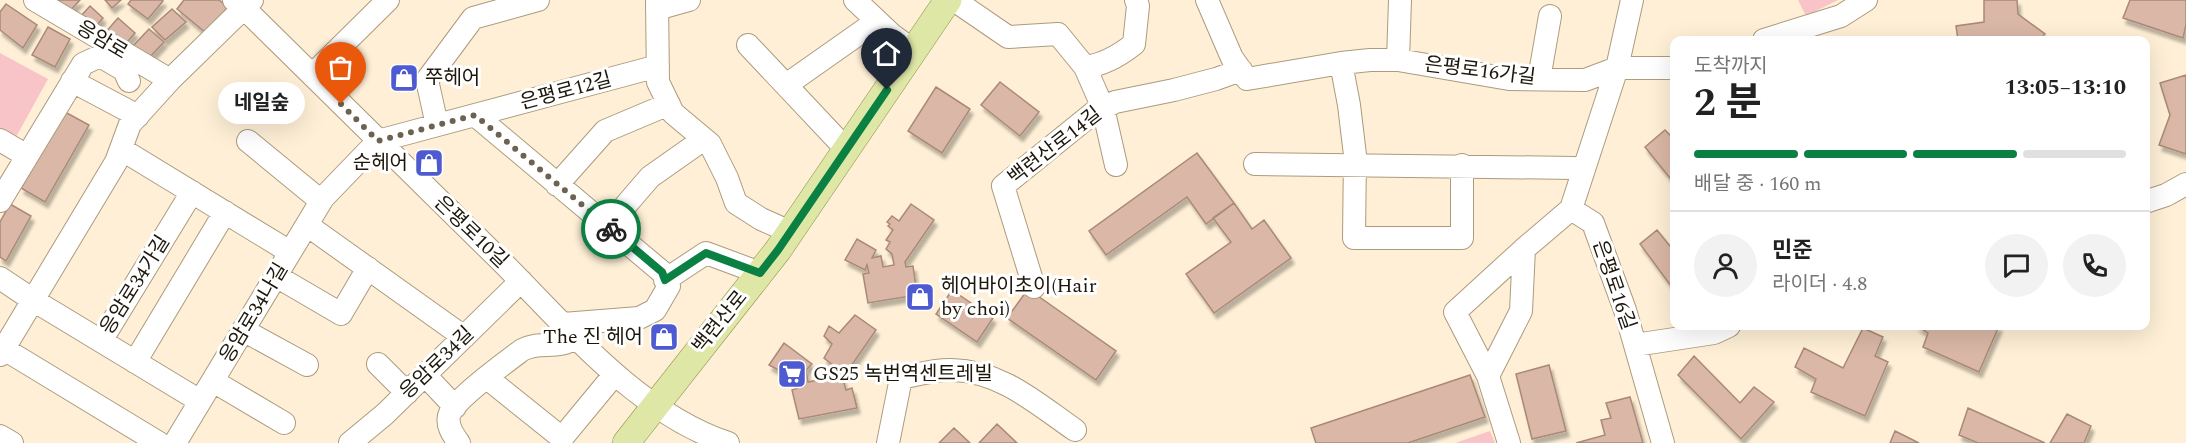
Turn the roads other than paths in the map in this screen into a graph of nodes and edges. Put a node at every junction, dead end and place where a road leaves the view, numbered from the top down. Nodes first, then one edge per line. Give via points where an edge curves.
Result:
1 (35, 0) edge
2 (388, 0) edge
3 (538, 0) edge
4 (689, 0) edge
5 (855, 0) edge
6 (948, 0) edge
7 (954, 0) edge
8 (1136, 0) edge
9 (1400, 0) edge
10 (1632, 0) edge
11 (1866, 0) edge
12 (1211, 1) edge
13 (244, 3) edge
14 (657, 5) edge
15 (1550, 16) dead end
16 (877, 21) junction
17 (1777, 36) edge
18 (748, 45) dead end
19 (914, 51) junction
20 (1398, 60) junction
21 (1341, 63) junction
22 (658, 66) junction
23 (1085, 67) junction
24 (1617, 68) junction
25 (1670, 68) edge
26 (1241, 70) junction
27 (312, 75) junction
28 (1539, 79) junction
29 (170, 80) junction
30 (72, 81) junction
31 (129, 81) dead end
32 (786, 85) junction
33 (669, 104) junction
34 (1103, 108) junction
35 (475, 115) junction
36 (138, 116) junction
37 (437, 126) junction
38 (704, 139) junction
39 (0, 140) edge
40 (248, 141) dead end
41 (378, 141) junction
42 (121, 148) junction
43 (846, 149) junction
44 (27, 156) junction
45 (1255, 164) dead end
46 (1116, 165) dead end
47 (1354, 165) junction
48 (1462, 165) junction
49 (1583, 171) junction
50 (2186, 184) edge
51 (557, 185) junction
52 (192, 192) junction
53 (2150, 200) edge
54 (0, 201) edge
55 (321, 201) junction
56 (1571, 208) junction
57 (225, 212) junction
58 (307, 225) junction
59 (608, 227) junction
60 (790, 232) junction
61 (1524, 249) junction
62 (290, 252) junction
63 (368, 268) junction
64 (760, 273) junction
65 (276, 276) junction
66 (0, 278) edge
67 (665, 280) junction
68 (521, 281) junction
69 (1034, 287) dead end
70 (33, 300) junction
71 (243, 330) junction
72 (1720, 330) edge
73 (570, 331) junction
74 (464, 337) junction
75 (101, 341) junction
76 (1635, 345) junction
77 (2, 352) edge
78 (135, 362) junction
79 (378, 364) dead end
80 (307, 365) dead end
81 (425, 375) junction
82 (614, 375) junction
83 (1488, 376) junction
84 (487, 378) junction
85 (213, 381) junction
86 (406, 393) junction
87 (200, 401) junction
88 (655, 405) junction
89 (455, 407) junction
90 (284, 423) dead end
91 (1075, 430) dead end
92 (0, 436) edge
93 (452, 440) edge
94 (12, 443) edge
95 (159, 443) edge
96 (175, 443) edge
97 (350, 443) edge
98 (626, 443) edge
99 (728, 443) edge
100 (888, 443) edge
101 (1509, 443) edge
102 (1663, 443) edge

1 - 29 street, 응암로
2 - 27 street
3 - 37 street via 473,18 427,80
4 - 14 street
5 - 16 street
6 - 19 main road, 백련산로
7 - 23 street via 1008,37 1058,34
8 - 23 street via 1134,44 1096,66
9 - 20 street
10 - 24 street
11 - 17 street via 1841,16
12 - 26 street via 1232,58
13 - 27 street, 은평로10길
13 - 29 street
14 - 22 street
15 - 28 street
16 - 19 street
16 - 32 street
18 - 32 street
19 - 43 main road, 백련산로
20 - 21 street, 은평로16가길
20 - 28 street, 은평로16가길 via 1509,79
21 - 26 street, 백련산로14길 via 1248,79
21 - 47 street
22 - 33 street via 658,82
22 - 35 street, 은평로12길
23 - 34 street
24 - 25 street
24 - 28 street, 은평로16가길 via 1585,80
24 - 49 street
26 - 34 street, 백련산로14길
27 - 41 street, 은평로10길
29 - 36 street
30 - 31 street via 83,64 100,56 124,70
30 - 36 street
30 - 44 street
32 - 43 street
33 - 38 street via 673,113
33 - 51 street via 605,131
34 - 46 street
34 - 69 street, 백련산로14길 via 1003,186
35 - 37 street
35 - 51 street
36 - 42 street via 130,124
37 - 41 street
38 - 59 street via 650,177
38 - 60 street via 710,144 736,202 760,219
39 - 44 street
40 - 55 street
41 - 55 street, 응암로34나길
41 - 68 street, 은평로10길
42 - 52 street
42 - 70 street
43 - 60 main road, 백련산로
44 - 54 street
45 - 47 street
47 - 48 street
47 - 48 street via 1354,238 1462,238
48 - 49 street
49 - 56 street
50 - 53 street
51 - 59 street
52 - 57 street
52 - 75 street, 응암로34가길
55 - 58 street, 응암로34나길
56 - 61 street
56 - 76 street, 은평로16길 via 1593,223
57 - 62 street
57 - 78 street
58 - 62 street, 응암로34나길
58 - 63 street
59 - 67 street via 662,272
60 - 64 main road, 백련산로
61 - 83 street via 1521,311
61 - 83 street via 1455,312
62 - 65 street, 응암로34나길
63 - 65 street via 341,314
63 - 74 street
64 - 67 street via 706,253
64 - 88 main road, 백련산로
65 - 71 street, 응암로34나길
66 - 70 street
67 - 73 street via 669,286 655,310 639,318
68 - 73 street, 은평로10길
68 - 74 street, 응암로34길
70 - 75 street, 응암로34가길
70 - 77 street
71 - 80 street
71 - 85 street, 응암로34나길
72 - 76 street
73 - 82 street, 은평로10길
73 - 84 street via 566,345 532,345
74 - 81 street, 응암로34길
75 - 78 street
76 - 102 street, 은평로16길
77 - 95 street
78 - 87 street
79 - 86 street
81 - 86 street, 응암로34길
81 - 89 street
82 - 84 street via 562,438
82 - 88 street, 은평로10길
83 - 101 street
84 - 89 street
85 - 87 street, 응암로34나길
85 - 90 street
86 - 97 street, 응암로34길
87 - 96 street, 응암로34나길
88 - 98 main road, 백련산로
88 - 99 street, 은평로10길 via 708,436
89 - 93 street via 448,424
91 - 100 street via 1016,388 986,375 950,370 901,378
92 - 94 street

